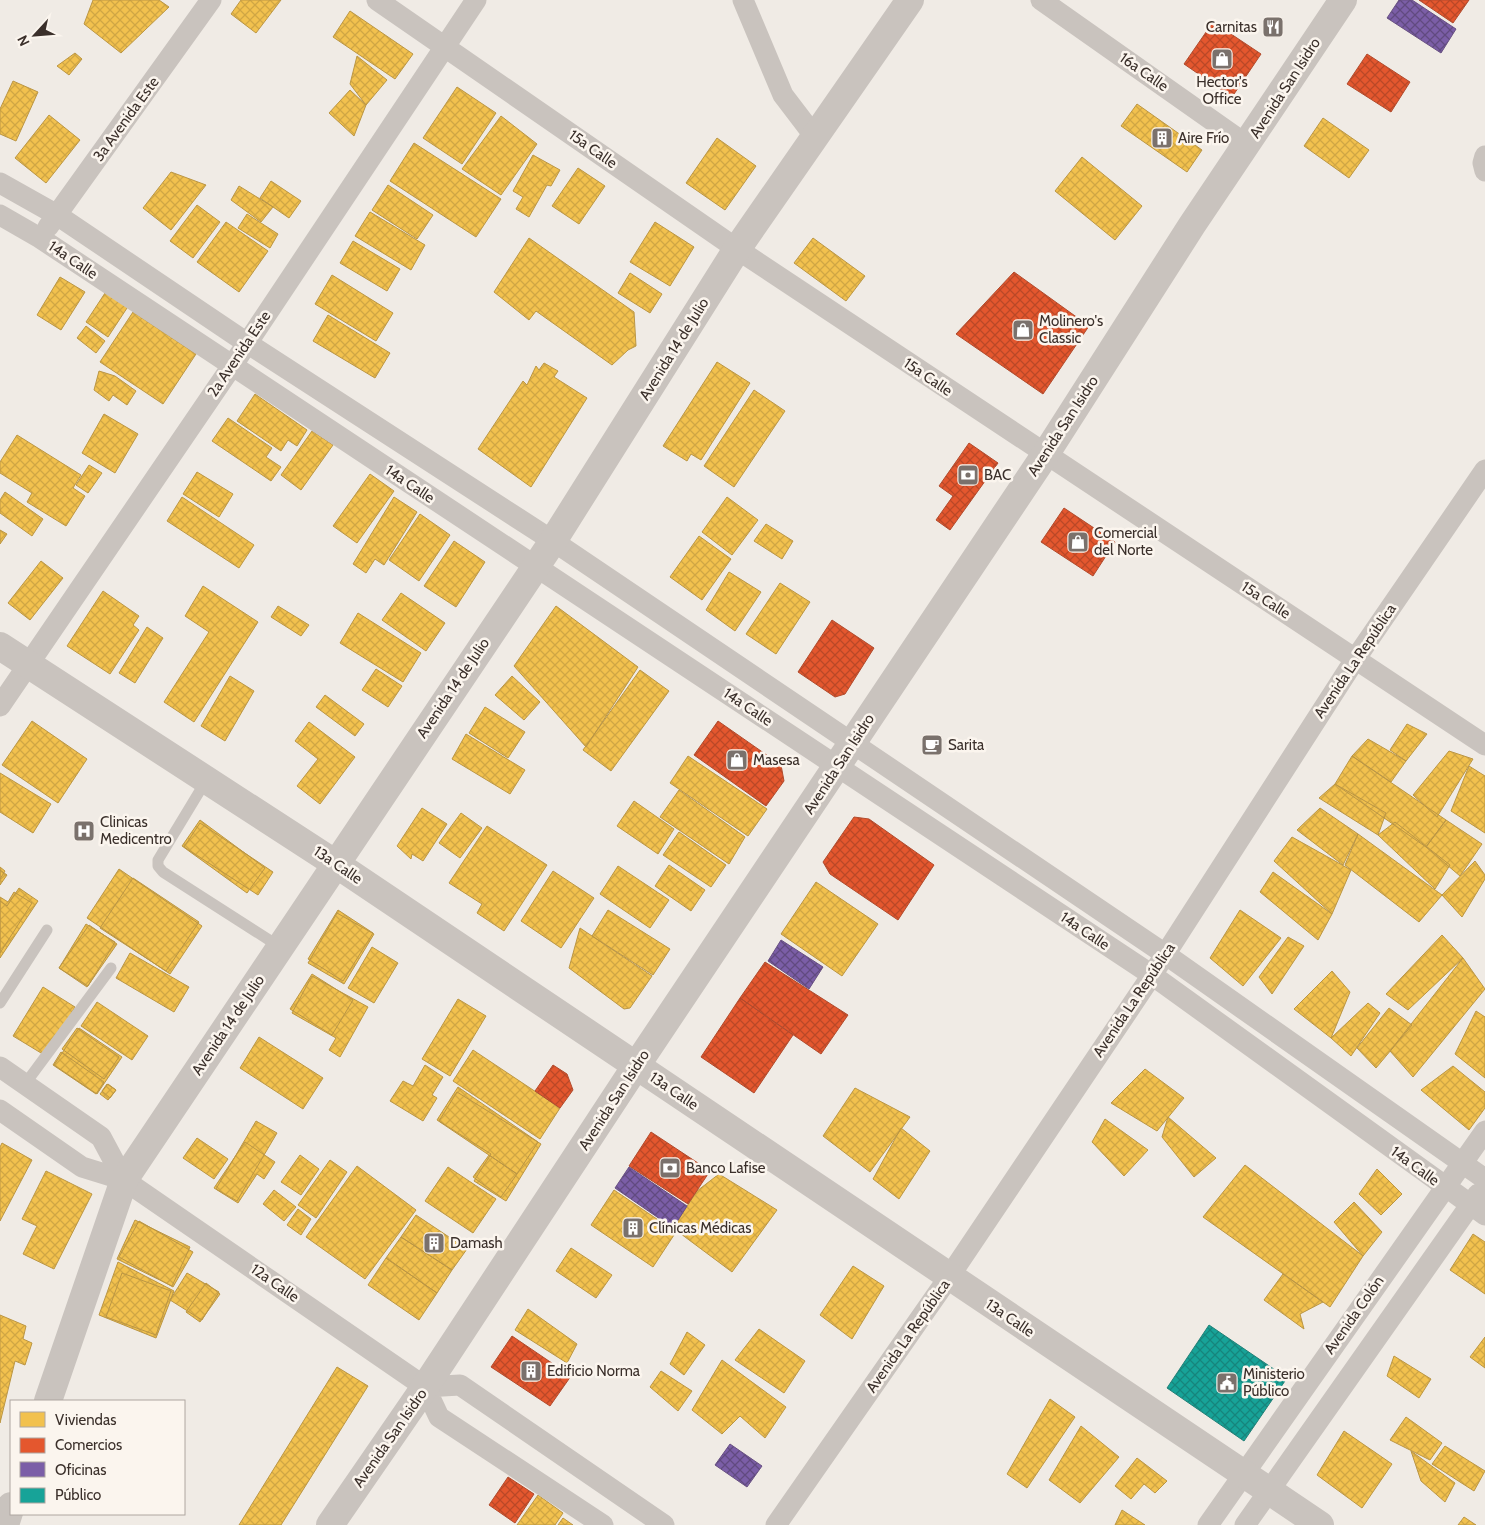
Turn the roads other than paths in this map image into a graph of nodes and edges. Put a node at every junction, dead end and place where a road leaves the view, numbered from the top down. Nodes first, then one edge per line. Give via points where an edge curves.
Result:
1 (212, 0) edge
2 (377, 0) edge
3 (476, 0) edge
4 (743, 0) edge
5 (910, 0) edge
6 (1040, 0) edge
7 (1343, 0) edge
8 (445, 45) junction
9 (815, 137) junction
10 (1247, 145) junction
11 (1485, 156) edge
12 (1485, 172) edge
13 (0, 183) edge
14 (0, 215) edge
15 (56, 215) junction
16 (40, 238) junction
17 (737, 250) junction
18 (247, 344) junction
19 (232, 366) junction
20 (1045, 455) junction
21 (1485, 470) edge
22 (552, 541) junction
23 (535, 566) junction
24 (0, 646) edge
25 (1356, 658) junction
26 (27, 664) junction
27 (0, 706) edge
28 (853, 744) junction
29 (1485, 745) edge
30 (838, 767) junction
31 (207, 779) junction
32 (336, 864) junction
33 (47, 930) dead end
34 (280, 947) junction
35 (1165, 954) junction
36 (111, 968) dead end
37 (1152, 975) junction
38 (0, 1003) edge
39 (636, 1066) junction
40 (0, 1067) edge
41 (25, 1084) junction
42 (0, 1110) edge
43 (1485, 1131) edge
44 (1461, 1164) junction
45 (124, 1180) junction
46 (1485, 1181) edge
47 (1444, 1188) junction
48 (1478, 1210) edge
49 (949, 1277) junction
50 (425, 1387) junction
51 (48, 1400) edge
52 (1243, 1473) junction
53 (1269, 1489) junction
54 (10, 1509) edge
55 (5, 1525) edge
56 (330, 1525) edge
57 (603, 1525) edge
58 (664, 1525) edge
59 (776, 1525) edge
60 (1208, 1525) edge
61 (1245, 1525) edge
62 (1320, 1525) edge

1 - 15 street, 3a Avenida Este
2 - 8 street, 15a Calle
3 - 8 street, 2a Avenida Este
4 - 9 street via 783,95
5 - 9 street, Avenida 14 de Julio
6 - 10 street, 16a Calle
7 - 10 street, Avenida San Isidro
8 - 17 street, 15a Calle
8 - 18 street, 2a Avenida Este
9 - 17 street, Avenida 14 de Julio
10 - 20 street, Avenida San Isidro
11 - 12 street
13 - 15 street, 14a Calle
14 - 16 street, 14a Calle
15 - 16 street, 3a Avenida Este
15 - 18 street, 14a Calle
16 - 19 street, 14a Calle
17 - 20 street, 15a Calle
17 - 22 street, Avenida 14 de Julio
18 - 19 street, 2a Avenida Este
18 - 22 street, 14a Calle
19 - 23 street, 14a Calle
19 - 26 street, 2a Avenida Este
20 - 25 street, 15a Calle
20 - 28 street, Avenida San Isidro
21 - 25 street, Avenida La República
22 - 23 street, Avenida 14 de Julio
22 - 28 street, 14a Calle
23 - 30 street, 14a Calle
23 - 32 street, Avenida 14 de Julio
24 - 26 street, 13a Calle
25 - 29 street, 15a Calle
25 - 35 street, Avenida La República
26 - 27 street, 2a Avenida Este
26 - 31 street, 13a Calle
28 - 30 street, Avenida San Isidro
28 - 35 street, 14a Calle
30 - 37 street, 14a Calle
30 - 39 street, Avenida San Isidro
31 - 32 street, 13a Calle
31 - 34 lane via 158,860 158,866 162,872
32 - 34 street, Avenida 14 de Julio
32 - 39 street, 13a Calle
33 - 38 lane
34 - 45 street, Avenida 14 de Julio
35 - 37 street, Avenida La República
35 - 44 street, 14a Calle
36 - 41 lane
37 - 47 street, 14a Calle
37 - 49 street, Avenida La República
39 - 49 street, 13a Calle
39 - 50 street, Avenida San Isidro
40 - 41 street, 12a Calle
41 - 45 street, 12a Calle via 101,1137
42 - 45 street, 12a Calle via 82,1167
43 - 44 street, Avenida Colón
44 - 46 street, 14a Calle
44 - 47 street, Avenida Colón
45 - 50 street, 12a Calle
45 - 51 street, Avenida 14 de Julio
46 - 48 street, Avenida Colón
47 - 48 street, 14a Calle
47 - 52 street, Avenida Colón
48 - 53 street, Avenida Colón
49 - 52 street, 13a Calle
49 - 59 street, Avenida La República
50 - 56 street, Avenida San Isidro
50 - 57 street via 439,1417
50 - 58 street via 460,1385
52 - 53 street, 13a Calle
52 - 60 street, Avenida Colón
53 - 61 street, Avenida Colón
53 - 62 street, 13a Calle
54 - 55 street

